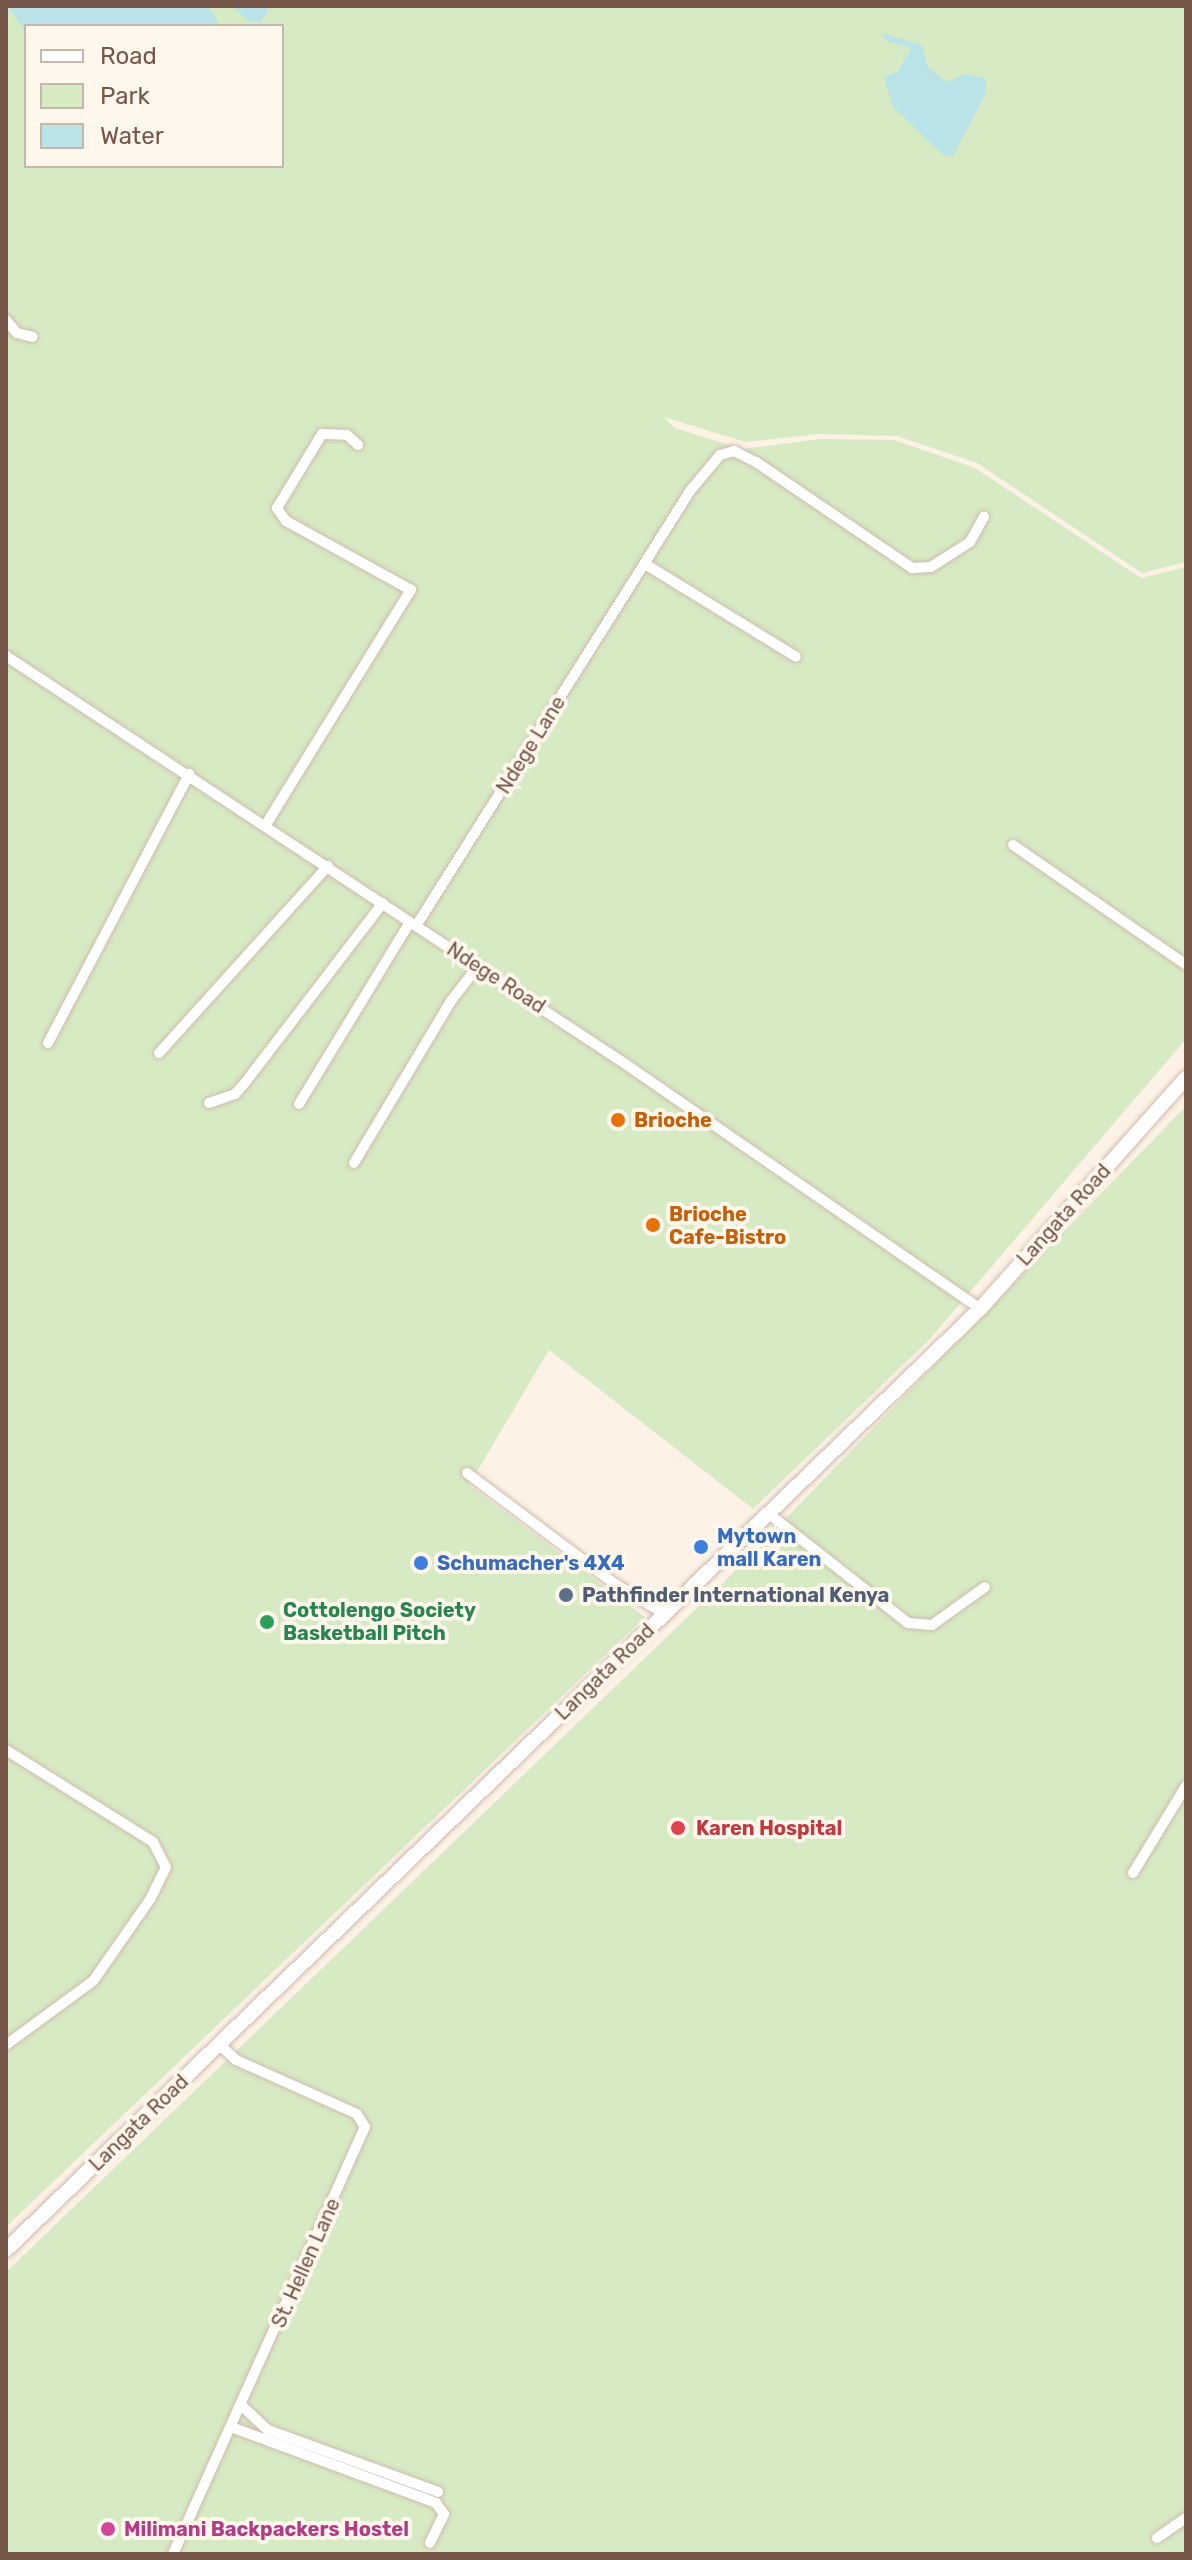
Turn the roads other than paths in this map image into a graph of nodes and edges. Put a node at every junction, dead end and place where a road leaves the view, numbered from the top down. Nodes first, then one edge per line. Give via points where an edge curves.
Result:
1 (6, 320) edge
2 (33, 337) dead end
3 (358, 445) dead end
4 (984, 517) dead end
5 (645, 564) junction
6 (6, 656) edge
7 (796, 657) dead end
8 (189, 774) junction
9 (265, 826) junction
10 (1013, 845) dead end
11 (328, 866) junction
12 (383, 903) junction
13 (413, 924) junction
14 (1186, 965) edge
15 (478, 966) junction
16 (48, 1043) dead end
17 (159, 1053) dead end
18 (1186, 1078) edge
19 (209, 1103) dead end
20 (299, 1104) dead end
21 (354, 1163) dead end
22 (980, 1309) junction
23 (467, 1473) dead end
24 (769, 1514) junction
25 (985, 1587) dead end
26 (665, 1614) junction
27 (6, 1750) edge
28 (1186, 1786) edge
29 (1133, 1873) dead end
30 (6, 2045) edge
31 (220, 2045) junction
32 (6, 2250) edge
33 (241, 2405) junction
34 (231, 2427) junction
35 (438, 2492) dead end
36 (1186, 2518) edge
37 (1157, 2538) dead end
38 (430, 2543) dead end
39 (173, 2554) edge

1 - 2 street via 17,333
3 - 9 street via 347,435 322,434 277,508 286,521 411,590
4 - 5 street, Ndege Lane via 970,542 931,567 912,568 756,462 728,452 708,465
5 - 7 street
5 - 13 street, Ndege Lane
6 - 8 street, Ndege Road
8 - 9 street, Ndege Road
8 - 16 street
9 - 11 street, Ndege Road
10 - 14 street
11 - 12 street, Ndege Road
11 - 17 street
12 - 13 street, Ndege Road
12 - 19 street via 244,1084 235,1094
13 - 15 street, Ndege Road
13 - 20 street, Ndege Lane
15 - 21 street via 451,1001
15 - 22 street, Ndege Road
18 - 22 main road, Langata Road
22 - 24 main road, Langata Road
23 - 26 street via 615,1584
24 - 25 street via 908,1623 932,1625
24 - 26 main road, Langata Road
26 - 31 main road, Langata Road
27 - 30 street via 157,1845 166,1867 151,1898 93,1981
28 - 29 street
31 - 32 main road, Langata Road
31 - 33 street, St. Hellen Lane via 236,2060 357,2114 365,2127
33 - 34 street, St. Hellen Lane
33 - 35 street via 268,2430
34 - 38 street via 436,2503 444,2514
34 - 39 street, St. Hellen Lane
36 - 37 street

